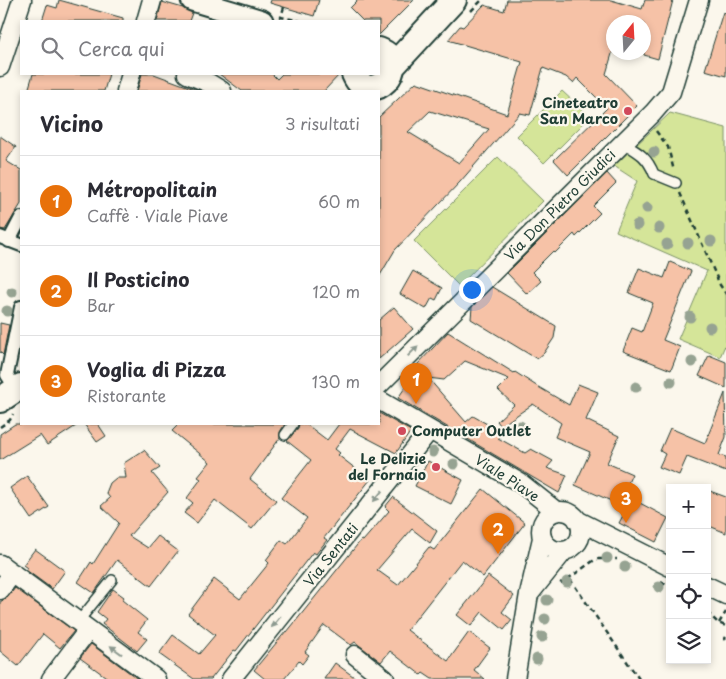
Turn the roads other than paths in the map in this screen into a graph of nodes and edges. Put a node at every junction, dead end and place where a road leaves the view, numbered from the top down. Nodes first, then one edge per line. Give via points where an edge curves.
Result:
1 (22, 0) edge
2 (152, 0) edge
3 (192, 0) edge
4 (454, 0) edge
5 (699, 0) edge
6 (146, 20) edge
7 (259, 20) edge
8 (385, 56) edge
9 (0, 67) edge
10 (131, 75) edge
11 (190, 75) edge
12 (360, 82) edge
13 (126, 90) edge
14 (220, 90) edge
15 (347, 90) edge
16 (622, 143) junction
17 (676, 183) road end
18 (20, 219) edge
19 (4, 239) edge
20 (20, 246) edge
21 (20, 311) edge
22 (380, 384) edge
23 (12, 392) edge
24 (380, 401) edge
25 (292, 425) edge
26 (430, 430) junction
27 (285, 435) dead end
28 (547, 524) junction
29 (578, 529) junction
30 (564, 551) junction
31 (6, 569) edge
32 (665, 575) edge
33 (112, 580) dead end
34 (711, 588) edge
35 (0, 590) edge
36 (725, 593) edge
37 (529, 594) junction
38 (83, 626) junction
39 (355, 655) dead end
40 (51, 679) edge
41 (156, 679) edge
42 (231, 679) edge
43 (385, 679) edge
44 (515, 679) edge

1 - 9 street
2 - 6 street
3 - 7 street
4 - 8 main road
5 - 16 street, Via Don Pietro Giudici via 671,92
8 - 12 main road via 391,74 383,84
10 - 13 street
11 - 14 street
12 - 15 main road
16 - 17 lane via 649,162 654,174
22 -> 16 street, Via Don Pietro Giudici
18 - 19 street
19 - 20 street
21 - 23 street via 7,375
24 - 26 street, Viale Piave
25 - 27 lane
26 - 28 street, Viale Piave via 522,484
26 -> 42 street, Via Sentati
28 - 29 street via 567,512
28 - 30 street via 550,548
28 - 37 street
29 - 30 street via 575,545
29 - 32 street via 618,541
30 - 37 street
31 - 35 street
31 - 38 street
33 - 38 lane
34 - 36 street
37 - 44 street
38 - 40 street
41 -> 38 street
39 - 43 street

